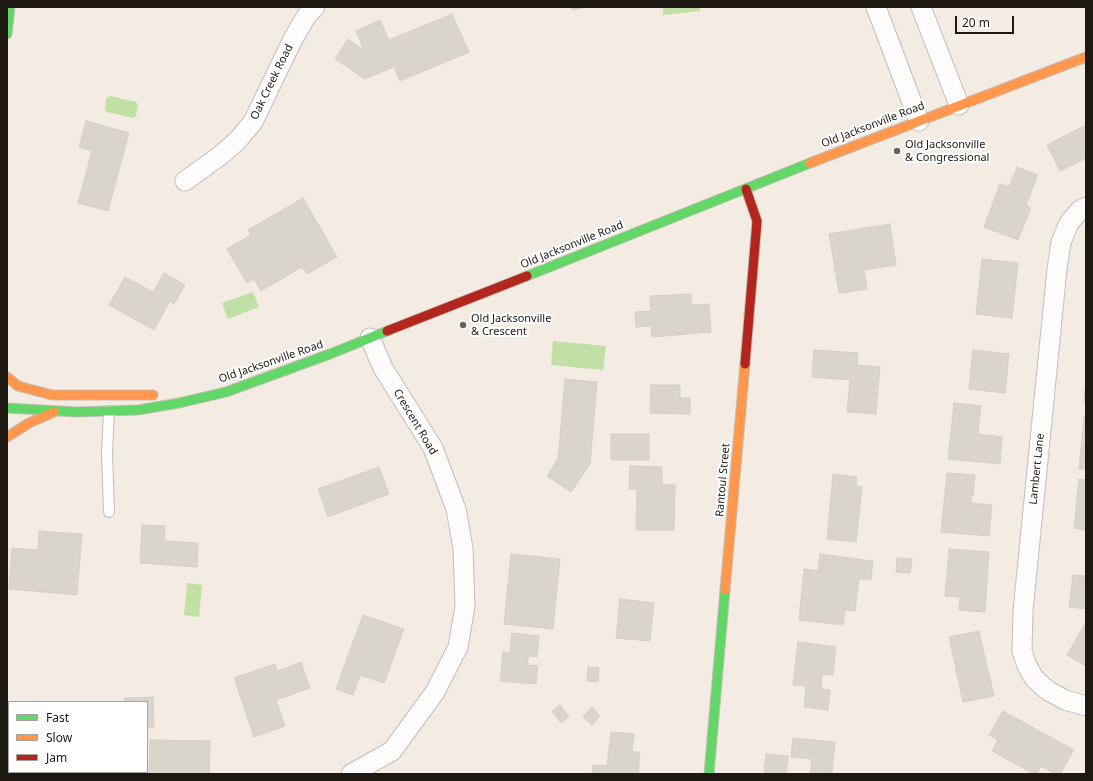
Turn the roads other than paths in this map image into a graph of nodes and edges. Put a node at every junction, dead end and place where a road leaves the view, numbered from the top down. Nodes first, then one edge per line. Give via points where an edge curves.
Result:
1 (10, 7) edge
2 (315, 7) edge
3 (876, 7) edge
4 (921, 7) edge
5 (7, 34) edge
6 (1086, 57) edge
7 (959, 105) junction
8 (919, 121) junction
9 (185, 181) dead end
10 (746, 189) junction
11 (1086, 207) edge
12 (370, 338) junction
13 (7, 377) edge
14 (179, 403) junction
15 (7, 408) edge
16 (57, 411) junction
17 (110, 411) junction
18 (7, 437) edge
19 (109, 512) dead end
20 (1086, 706) edge
21 (351, 774) edge
22 (709, 774) edge

1 - 5 street
2 - 9 street, Oak Creek Road via 307,15 293,39 253,122 221,156
3 - 8 street
4 - 7 street
6 - 7 street, Old Jacksonville Road
7 - 8 street, Old Jacksonville Road
8 - 10 street, Old Jacksonville Road
10 - 12 street, Old Jacksonville Road
10 - 22 street, Rantoul Street via 757,221
11 - 20 street, Lambert Lane via 1069,223 1061,242 1057,269 1023,611 1022,645 1027,666 1034,678 1047,690 1065,700
12 - 14 street, Old Jacksonville Road via 226,392
12 - 21 street, Crescent Road via 383,368 433,448 456,509 463,548 465,606 458,647 435,692 392,751
13 - 14 street via 18,386 52,395 152,394
14 - 17 street, Old Jacksonville Road via 138,410
15 - 16 street, Old Jacksonville Road
16 - 17 street, Old Jacksonville Road
16 - 18 street via 29,423
17 - 19 lane via 107,453

